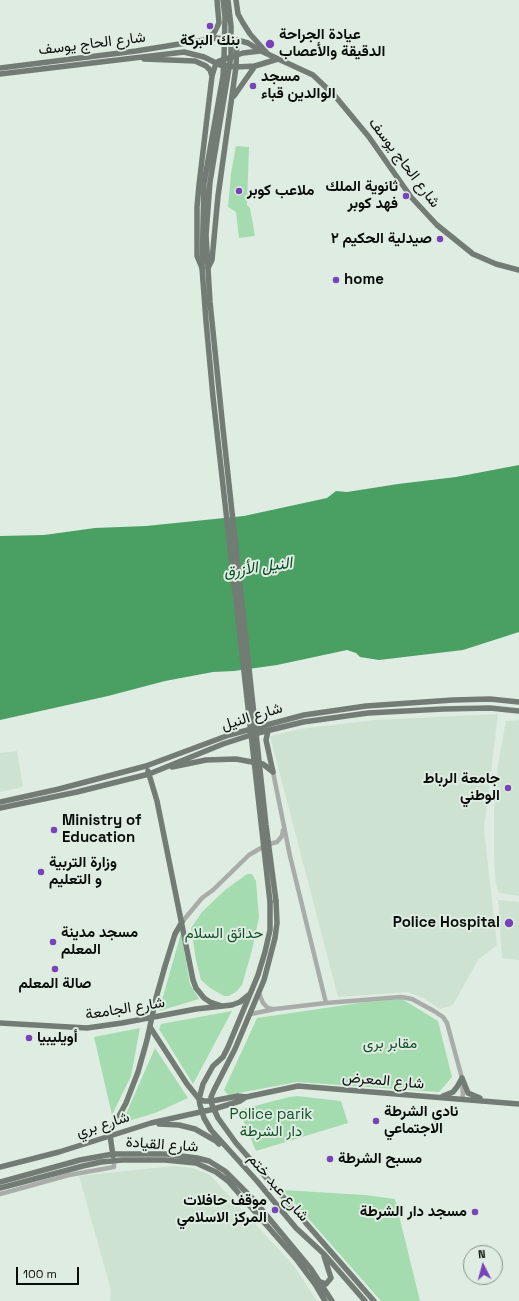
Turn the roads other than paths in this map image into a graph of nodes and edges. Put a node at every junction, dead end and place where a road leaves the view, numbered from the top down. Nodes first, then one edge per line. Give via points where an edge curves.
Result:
1 (217, 0) edge
2 (223, 0) edge
3 (228, 0) edge
4 (236, 0) edge
5 (206, 40) junction
6 (237, 40) junction
7 (264, 52) junction
8 (237, 55) junction
9 (137, 58) junction
10 (278, 59) junction
11 (216, 63) junction
12 (255, 66) junction
13 (236, 67) junction
14 (0, 68) edge
15 (0, 74) edge
16 (212, 76) junction
17 (232, 98) junction
18 (205, 268) junction
19 (519, 270) edge
20 (519, 702) edge
21 (519, 711) edge
22 (268, 731) junction
23 (146, 766) junction
24 (167, 767) junction
25 (273, 772) junction
26 (149, 774) junction
27 (0, 802) edge
28 (0, 808) edge
29 (284, 827) junction
30 (273, 901) junction
31 (182, 922) junction
32 (259, 993) junction
33 (250, 994) junction
34 (326, 1003) junction
35 (222, 1006) junction
36 (275, 1009) junction
37 (251, 1014) junction
38 (152, 1018) junction
39 (0, 1023) edge
40 (150, 1027) junction
41 (462, 1078) junction
42 (246, 1097) junction
43 (440, 1097) junction
44 (199, 1099) junction
45 (463, 1099) junction
46 (212, 1101) junction
47 (489, 1101) junction
48 (519, 1104) edge
49 (214, 1109) junction
50 (201, 1111) junction
51 (151, 1123) junction
52 (110, 1135) junction
53 (113, 1154) junction
54 (233, 1155) junction
55 (114, 1164) junction
56 (0, 1168) edge
57 (0, 1182) edge
58 (0, 1188) edge
59 (0, 1194) edge
60 (324, 1254) junction
61 (320, 1281) junction
62 (325, 1301) edge
63 (332, 1301) edge
64 (365, 1301) edge
65 (374, 1301) edge

1 - 5 main road via 218,24 214,33
2 - 18 main road, bridge via 223,76 204,183
3 - 18 main road, bridge via 231,56 209,189
4 - 7 main road via 238,14
5 - 6 main road, شارع الحاج يوسف
5 - 14 main road, شارع الحاج يوسف
6 - 7 main road, شارع الحاج يوسف
6 - 8 main road
7 - 8 main road
7 - 10 main road, شارع الحاج يوسف
8 - 11 main road
8 - 13 main road
9 - 11 main road, شارع الحاج يوسف via 184,52
9 - 15 main road, شارع الحاج يوسف
9 - 16 main road via 194,61 206,66
10 - 12 main road, شارع الحاج يوسف
10 - 19 main road, شارع الحاج يوسف via 313,75 335,96 369,136 411,197 437,225 473,254
11 - 13 main road, شارع الحاج يوسف
11 - 16 main road
12 - 13 main road, شارع الحاج يوسف
12 - 17 main road
13 - 17 main road
16 - 18 main road via 197,207 197,256
17 - 18 main road via 212,260
18 - 30 main road, bridge via 206,321 213,397
20 - 23 main road, شارع النيل via 490,699 453,700 366,706 304,715 229,735
21 - 22 main road, شارع النيل via 476,708 368,714 303,722
22 - 24 main road, شارع النيل via 223,744
22 - 25 main road via 266,740
23 - 26 main road
23 - 27 main road, شارع النيل via 66,788
24 - 25 main road via 206,760 236,759 263,764
24 - 26 main road, شارع النيل
25 - 29 street
26 - 28 main road, شارع النيل
26 - 31 main road
29 - 31 street via 277,842 249,855 202,898
29 - 34 street
30 - 32 main road via 277,923 275,938 270,964
30 - 33 main road, شارع عبد ختم via 265,952
31 - 35 main road via 196,988 210,1002
31 - 38 main road via 175,934
32 - 36 street via 268,1008
32 - 37 main road
33 - 35 main road, شارع الجامعة via 236,1004
33 - 44 main road, شارع عبد ختم via 228,1047 223,1057 213,1066 203,1084
34 - 36 street
34 - 41 street via 401,997 419,1002 443,1017 447,1023
35 - 38 main road, شارع الجامعة
36 - 37 street
37 - 46 main road via 214,1090
38 - 39 main road, شارع الجامعة via 87,1028
38 - 40 main road
40 - 44 main road
40 - 52 main road via 130,1094
41 - 43 main road via 453,1092
41 - 45 street
41 - 47 main road via 468,1093
42 - 43 main road, شارع المعرض via 298,1086
42 - 46 main road, شارع المعرض
42 - 49 main road, شارع المعرض
43 - 45 main road, شارع المعرض
44 - 46 main road, شارع المعرض
44 - 50 main road, شارع عبد ختم
45 - 47 main road, شارع المعرض
46 - 49 main road, شارع عبد ختم
47 - 48 main road, شارع المعرض
49 - 50 main road, شارع بري
49 - 65 main road, شارع عبد ختم via 236,1143
50 - 51 main road, شارع بري
50 - 54 main road, شارع عبد ختم via 211,1130
51 - 52 main road, شارع بري
51 - 54 main road via 174,1124 195,1129
52 - 53 main road
52 - 56 main road, شارع بري
53 - 55 main road
53 - 57 main road, شارع القيادة via 80,1160
53 - 61 main road, شارع القيادة via 182,1156 203,1159 219,1166 253,1199
54 - 60 main road, شارع عبد ختم via 296,1228
55 - 58 main road, شارع القيادة via 82,1166
55 - 59 street, شارع القيادة
55 - 62 main road, شارع القيادة via 180,1161 196,1163 216,1172 228,1181 297,1260
60 - 61 main road via 331,1280 326,1284
60 - 64 main road, شارع عبد ختم
61 - 63 main road, شارع القيادة

